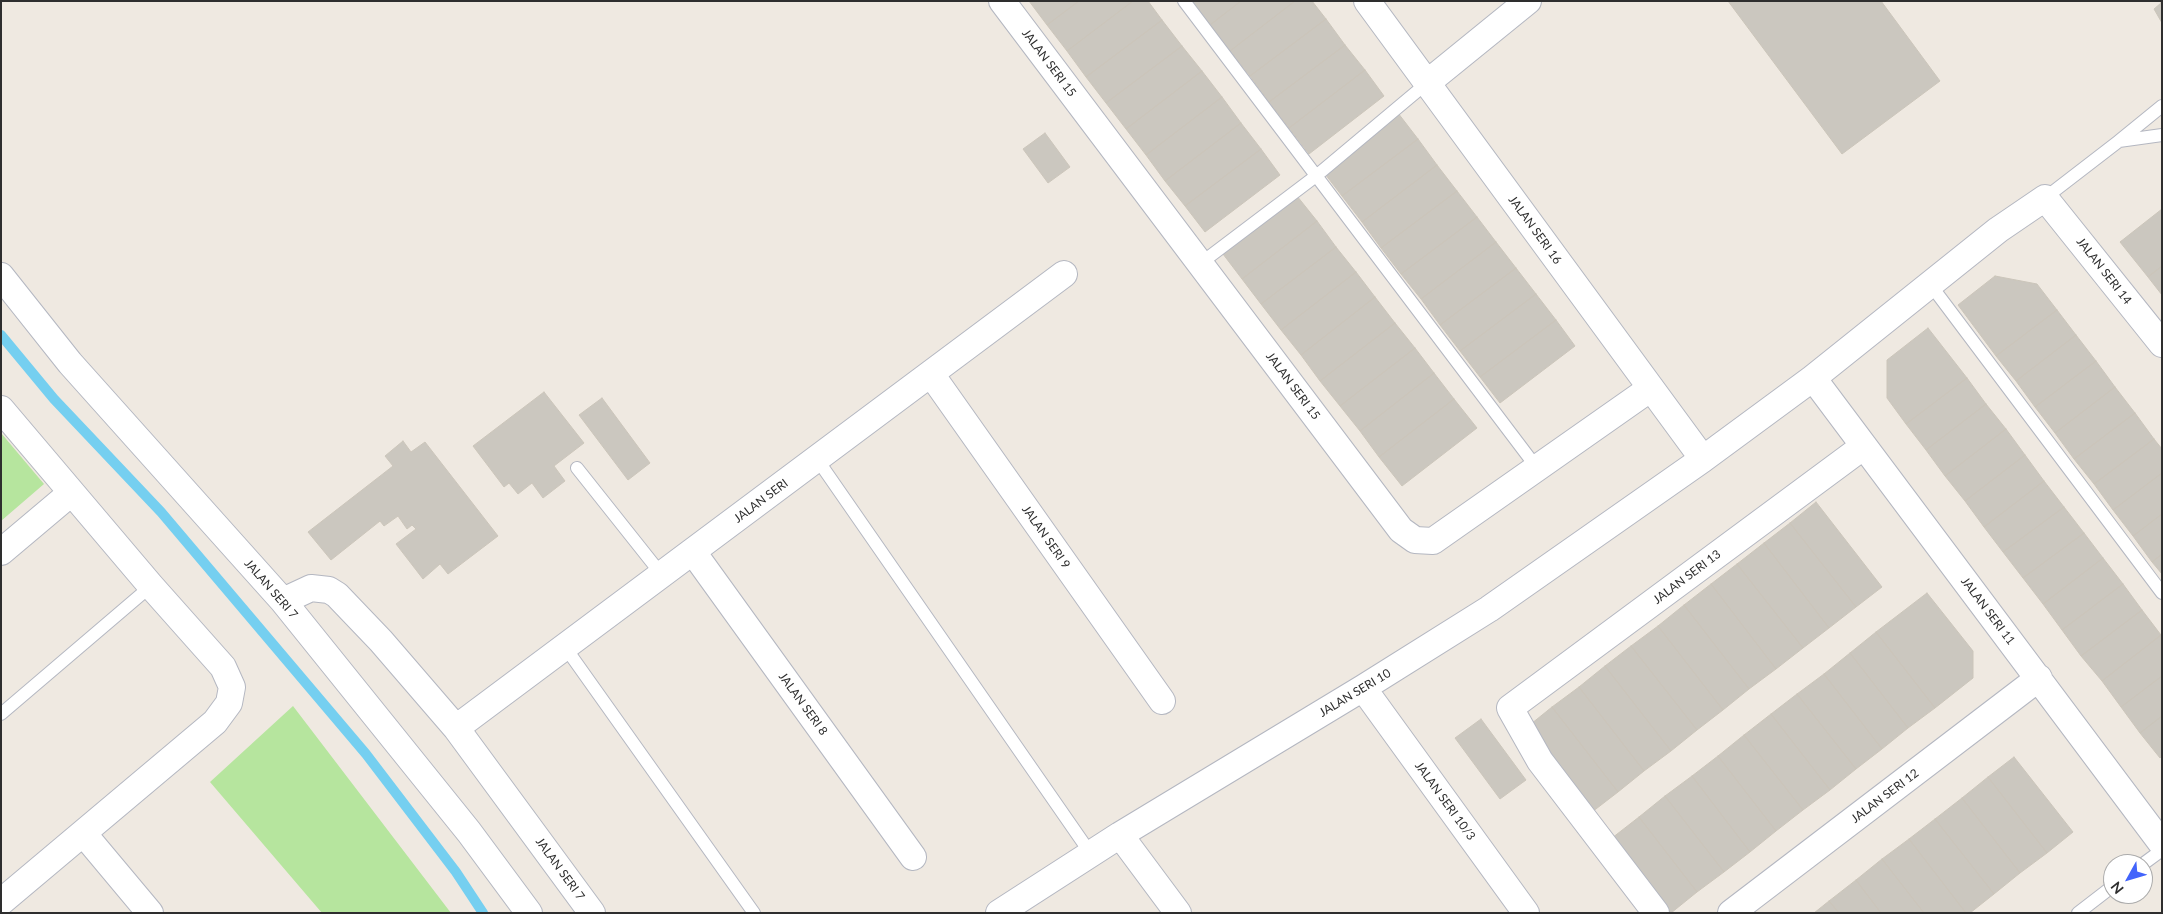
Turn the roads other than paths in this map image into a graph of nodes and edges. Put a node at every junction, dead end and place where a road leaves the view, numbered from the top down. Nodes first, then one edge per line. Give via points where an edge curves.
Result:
1 (1002, 1) edge
2 (1184, 1) edge
3 (1367, 1) edge
4 (1528, 1) edge
5 (1427, 83) junction
6 (2162, 106) edge
7 (2162, 135) edge
8 (2119, 141) junction
9 (1316, 176) junction
10 (2045, 198) junction
11 (1200, 263) junction
12 (1064, 274) dead end
13 (1, 276) edge
14 (1930, 284) junction
15 (2162, 344) edge
16 (931, 374) junction
17 (1813, 378) junction
18 (1651, 388) junction
19 (1, 409) edge
20 (1864, 446) junction
21 (1703, 458) junction
22 (817, 459) junction
23 (577, 468) dead end
24 (1537, 468) junction
25 (71, 493) junction
26 (1, 552) edge
27 (693, 552) junction
28 (662, 575) junction
29 (151, 586) junction
30 (2162, 593) edge
31 (283, 601) junction
32 (565, 647) junction
33 (2039, 678) junction
34 (1363, 688) junction
35 (1162, 701) dead end
36 (1, 714) edge
37 (456, 728) junction
38 (83, 833) junction
39 (1120, 835) junction
40 (2162, 844) edge
41 (1091, 854) junction
42 (913, 856) dead end
43 (2103, 894) edge
44 (1, 902) edge
45 (150, 913) edge
46 (529, 913) edge
47 (592, 913) edge
48 (754, 913) edge
49 (999, 913) edge
50 (1178, 913) edge
51 (1526, 913) edge
52 (1656, 913) edge
53 (1731, 913) edge
54 (2078, 913) edge

1 - 11 street, JALAN SERI 15
2 - 9 lane
3 - 5 street, JALAN SERI 16
4 - 5 street
5 - 9 lane
5 - 18 street, JALAN SERI 16
6 - 8 lane
7 - 8 lane
8 - 10 lane
9 - 11 lane
9 - 24 lane
10 - 14 street via 1998,230
10 - 15 street, JALAN SERI 14
11 - 24 street, JALAN SERI 15 via 1402,530 1415,540 1433,541
12 - 16 street, JALAN SERI
13 - 31 street, JALAN SERI 7 via 70,363
14 - 17 street
14 - 30 lane
16 - 22 street, JALAN SERI
16 - 35 street, JALAN SERI 9
17 - 20 street, JALAN SERI 11
17 - 21 street
18 - 21 street, JALAN SERI 16
18 - 24 street, JALAN SERI 15
19 - 25 street
20 - 33 street, JALAN SERI 11
20 - 52 street, JALAN SERI 13 via 1510,708 1540,761
21 - 34 street, JALAN SERI 10 via 1489,609
22 - 27 street, JALAN SERI
22 - 41 lane
23 - 28 lane
25 - 26 street
25 - 29 street
27 - 28 street, JALAN SERI
27 - 42 street, JALAN SERI 8
28 - 32 street, JALAN SERI
29 - 36 lane
29 - 38 street via 223,667 232,687 229,704 215,722
31 - 37 street, JALAN SERI 7 via 311,588 329,590 337,595
31 - 46 street, JALAN SERI 7 via 469,832
32 - 37 street, JALAN SERI
32 - 48 lane
33 - 40 street, JALAN SERI 11
33 - 53 street, JALAN SERI 12
34 - 39 street, JALAN SERI 10
34 - 51 street, JALAN SERI 10/3
37 - 47 street, JALAN SERI 7
38 - 44 street
38 - 45 street
39 - 41 street, JALAN SERI 10
39 - 50 street
41 - 49 street, JALAN SERI 10
43 - 54 lane

